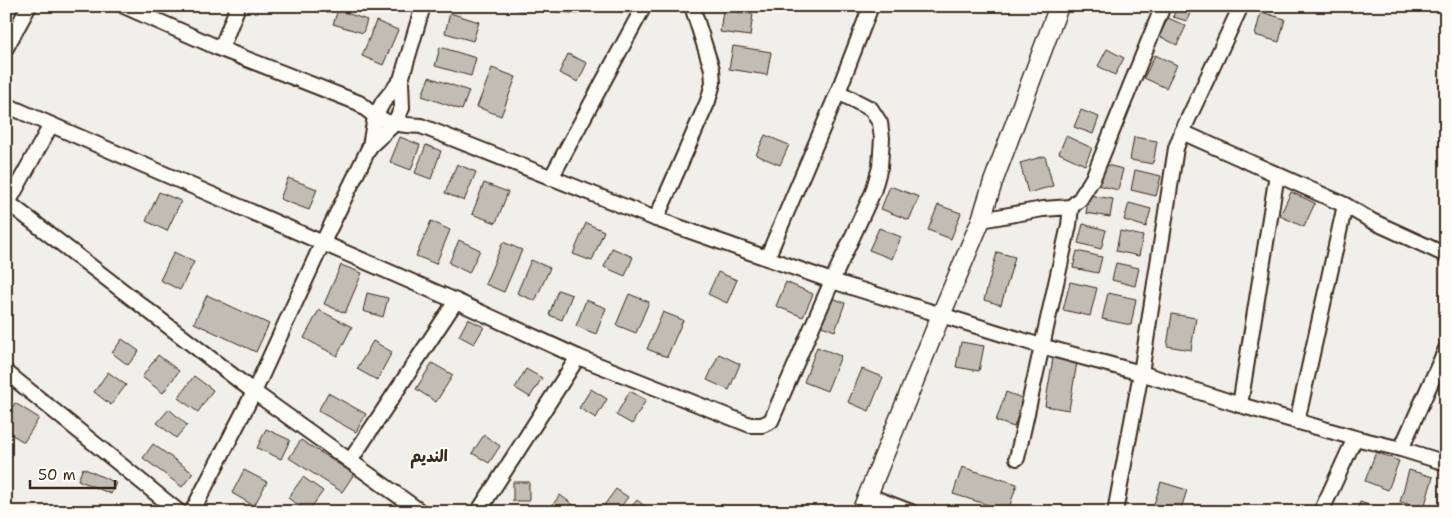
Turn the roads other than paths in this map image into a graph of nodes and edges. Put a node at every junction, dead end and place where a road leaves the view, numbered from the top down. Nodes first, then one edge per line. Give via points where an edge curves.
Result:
1 (29, 6) edge
2 (124, 6) edge
3 (238, 6) edge
4 (423, 6) edge
5 (644, 6) edge
6 (692, 6) edge
7 (871, 6) edge
8 (1059, 6) edge
9 (1163, 6) edge
10 (1241, 6) edge
11 (6, 48) edge
12 (221, 49) junction
13 (401, 80) junction
14 (838, 92) junction
15 (358, 102) junction
16 (383, 102) junction
17 (6, 105) edge
18 (402, 108) junction
19 (375, 117) junction
20 (394, 124) junction
21 (51, 125) junction
22 (421, 126) junction
23 (1182, 132) junction
24 (370, 146) junction
25 (1277, 174) junction
26 (551, 178) junction
27 (7, 202) edge
28 (1345, 205) junction
29 (1071, 207) junction
30 (656, 219) junction
31 (981, 220) junction
32 (322, 244) junction
33 (1446, 256) edge
34 (767, 258) junction
35 (832, 281) junction
36 (456, 301) junction
37 (941, 315) junction
38 (1041, 346) junction
39 (1446, 349) edge
40 (578, 357) junction
41 (1141, 373) junction
42 (7, 375) edge
43 (254, 392) junction
44 (1240, 405) junction
45 (1297, 422) junction
46 (1355, 438) junction
47 (1401, 449) junction
48 (1017, 458) dead end
49 (350, 461) junction
50 (1446, 463) edge
51 (865, 504) edge
52 (179, 512) edge
53 (192, 512) edge
54 (421, 512) edge
55 (478, 512) edge
56 (911, 512) edge
57 (1115, 512) edge
58 (1321, 512) edge

1 - 11 street
2 - 12 street
3 - 12 street
4 - 13 street
5 - 26 street
6 - 30 street via 712,69 712,83 708,101
7 - 14 street
8 - 31 main road
9 - 29 street via 1093,178
10 - 23 street
12 - 15 street
13 - 16 street
13 - 18 street
14 - 34 street
14 - 35 street via 871,109 880,123 882,138 880,167 873,192
15 - 16 street
15 - 19 street
16 - 18 street
16 - 19 street
17 - 21 street
18 - 20 street
18 - 22 street
19 - 20 street
19 - 24 street
20 - 22 street
20 - 24 street
21 - 27 street
21 - 32 street
22 - 26 street
23 - 25 street
23 - 41 street via 1176,148
24 - 32 street
25 - 28 street
25 - 44 street
26 - 30 street
27 - 43 street
28 - 33 street
28 - 45 street
29 - 31 street
29 - 38 street
30 - 34 street
31 - 37 main road
32 - 36 street
32 - 43 street
34 - 35 street
35 - 37 street
35 - 40 street via 771,421 762,425 750,425
36 - 40 street
36 - 49 street
37 - 38 street
37 - 51 main road
38 - 41 street
38 - 48 street
39 - 47 street
40 - 55 street
41 - 44 street
41 - 57 street
42 - 52 street
43 - 49 street
43 - 53 street
44 - 45 street
45 - 46 street
46 - 47 street
46 - 58 street
47 - 50 street
49 - 54 street
51 - 56 street

